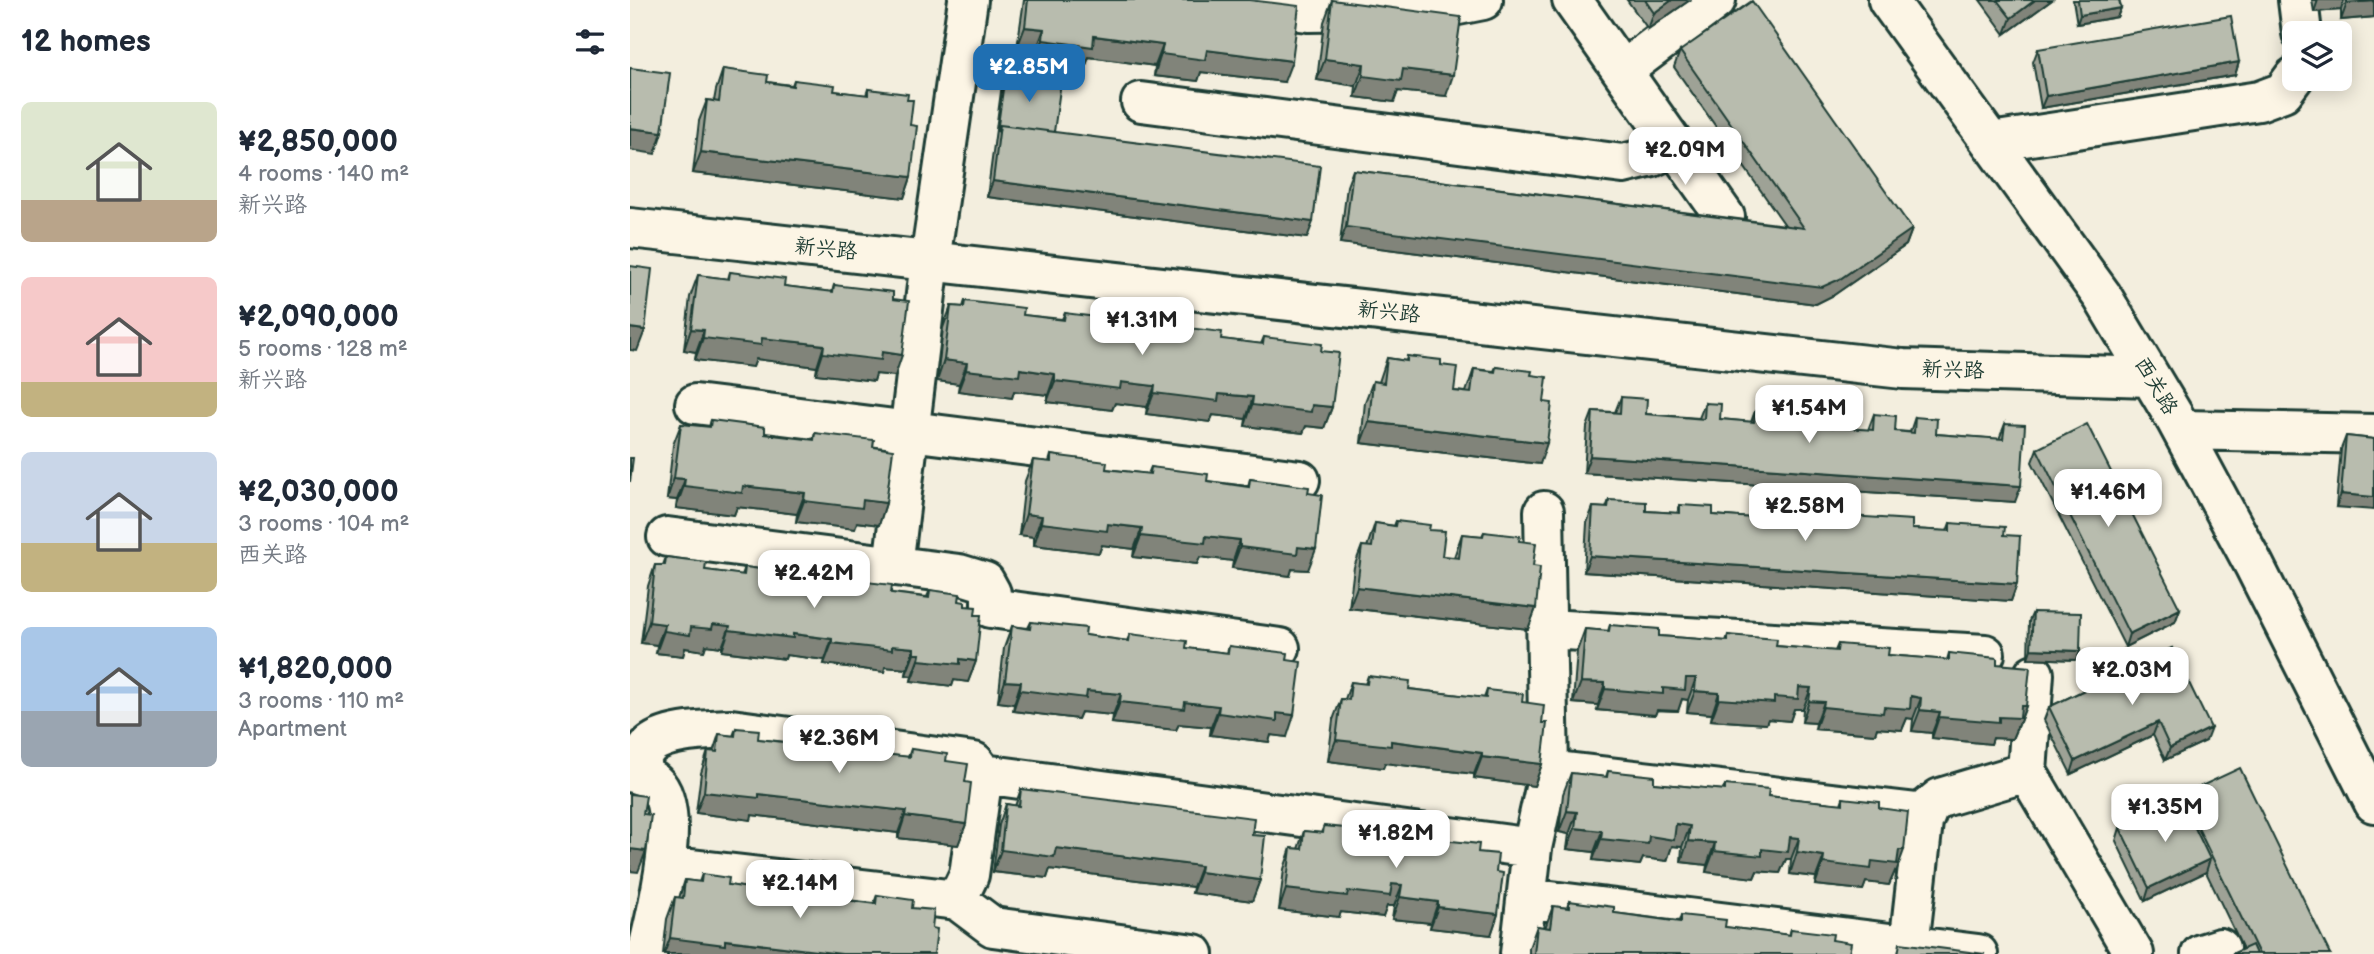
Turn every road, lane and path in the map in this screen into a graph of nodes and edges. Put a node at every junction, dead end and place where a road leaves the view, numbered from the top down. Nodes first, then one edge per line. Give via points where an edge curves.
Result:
1 (968, 0) edge
2 (1212, 0) edge
3 (1483, 0) edge
4 (1572, 0) edge
5 (1716, 0) edge
6 (1888, 0) edge
7 (2298, 0) edge
8 (2301, 21) edge
9 (1622, 71) junction
10 (2284, 91) edge
11 (1141, 102) dead end
12 (1990, 142) junction
13 (1675, 146) junction
14 (1725, 217) edge
15 (630, 228) edge
16 (930, 261) junction
17 (2150, 376) junction
18 (695, 404) dead end
19 (2182, 430) junction
20 (910, 431) junction
21 (2374, 434) edge
22 (1300, 480) dead end
23 (1544, 511) dead end
24 (667, 537) dead end
25 (892, 566) junction
26 (1547, 629) junction
27 (1280, 648) dead end
28 (1985, 654) edge
29 (2034, 674) dead end
30 (1549, 769) junction
31 (2027, 772) junction
32 (632, 773) edge
33 (983, 774) junction
34 (2374, 803) edge
35 (1926, 814) junction
36 (1532, 848) junction
37 (666, 866) junction
38 (1527, 898) junction
39 (957, 900) junction
40 (1885, 947) edge
41 (647, 954) edge
42 (1194, 954) edge
43 (1520, 954) edge
44 (1978, 954) edge
45 (2134, 954) edge

1 - 16 street
2 - 3 street via 1322,12 1433,10
4 - 9 street
5 - 9 street
6 - 12 street, 西关路
7 - 8 street
9 - 13 street
10 - 12 street via 2259,102
11 - 13 street via 1623,164
12 - 17 street, 西关路 via 2102,296
13 - 14 street
15 - 16 street, 新兴路
16 - 17 street, 新兴路 via 1903,369
16 - 20 street
17 - 19 street, 西关路
18 - 20 street
19 - 21 street
19 - 34 street, 西关路
20 - 22 street
20 - 25 street
23 - 26 street
24 - 25 street
25 - 27 street via 985,582 991,608
26 - 28 street
26 - 30 street
29 - 31 street
30 - 35 street
30 - 36 street
31 - 35 street via 1940,798
31 - 45 street
32 - 33 street via 648,747 666,738 698,730 731,729 974,762
32 - 37 street via 655,782 664,796
33 - 36 street
33 - 39 street via 969,875
35 - 40 street
36 - 38 street
37 - 39 street
37 - 41 street
38 - 40 street
38 - 43 street
39 - 42 street via 993,927
40 - 44 street

